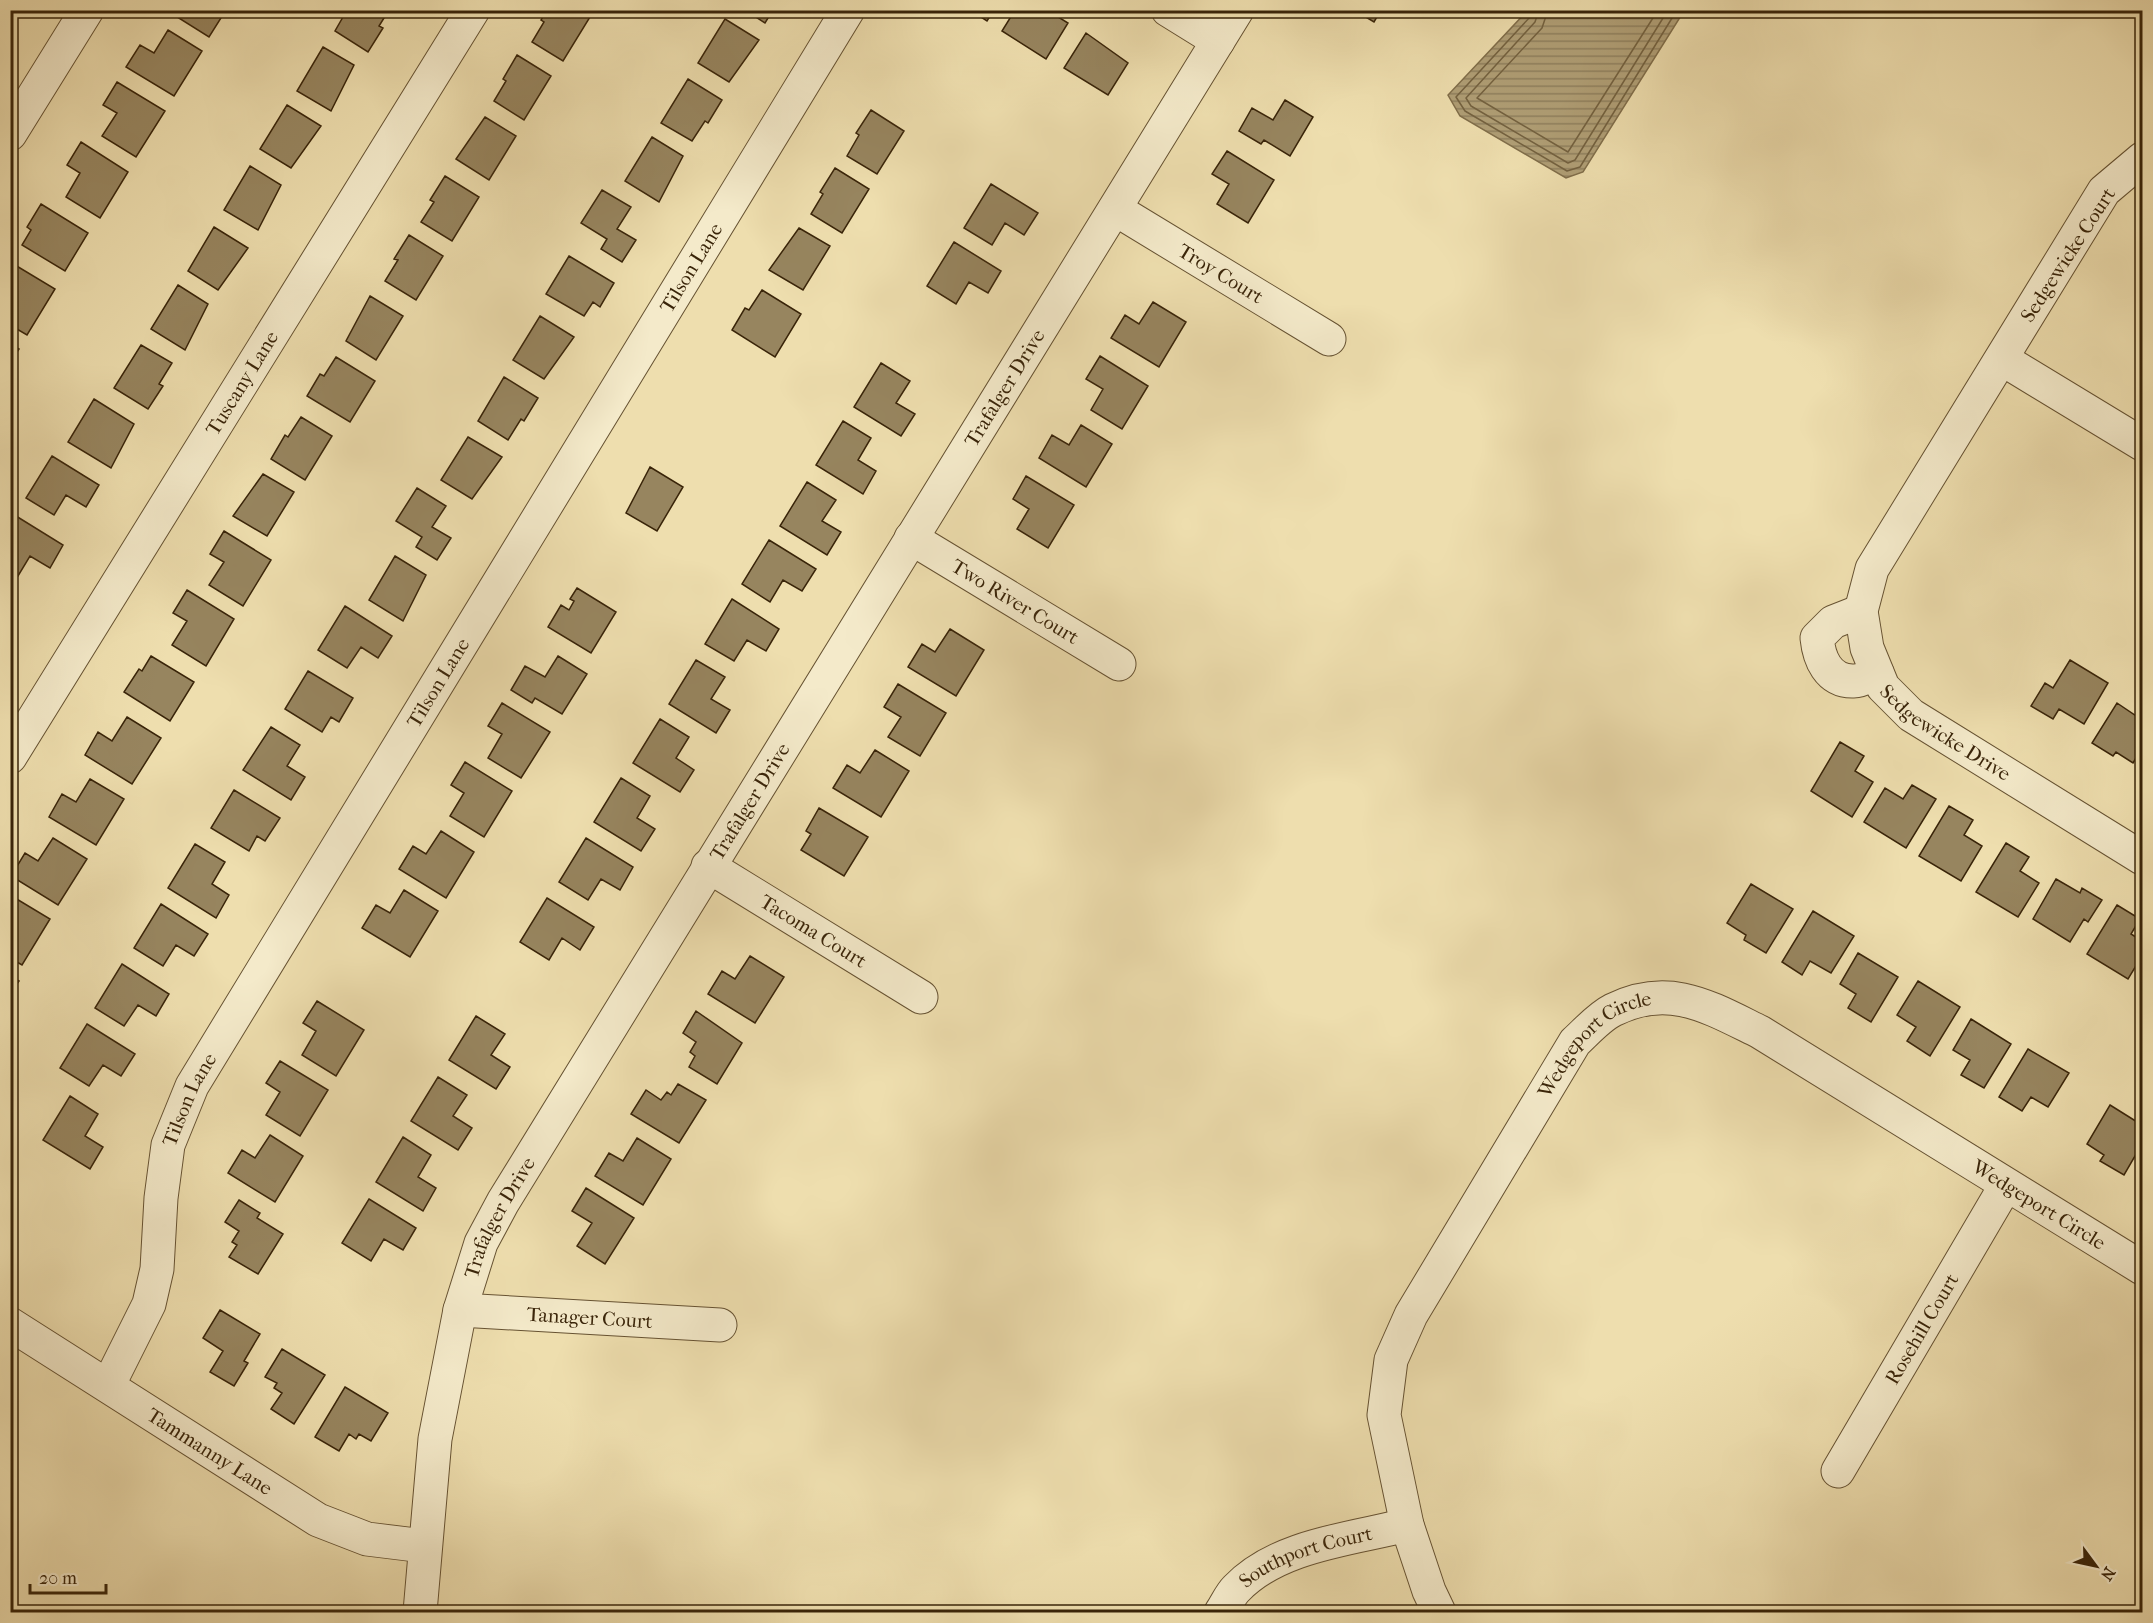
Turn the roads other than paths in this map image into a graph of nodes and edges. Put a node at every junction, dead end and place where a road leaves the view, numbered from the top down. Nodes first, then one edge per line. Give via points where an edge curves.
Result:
1 (87, 10) edge
2 (472, 10) edge
3 (848, 10) edge
4 (1168, 10) edge
5 (1237, 10) edge
6 (1218, 41) junction
7 (10, 134) edge
8 (2142, 159) edge
9 (1115, 209) junction
10 (1329, 339) dead end
11 (2002, 359) junction
12 (2142, 444) edge
13 (911, 538) junction
14 (1861, 611) junction
15 (1119, 664) dead end
16 (1877, 673) junction
17 (10, 757) edge
18 (2142, 858) edge
19 (708, 866) junction
20 (921, 997) dead end
21 (2006, 1185) junction
22 (2142, 1268) edge
23 (460, 1310) junction
24 (10, 1324) edge
25 (720, 1325) dead end
26 (109, 1384) junction
27 (1838, 1471) dead end
28 (1407, 1525) junction
29 (424, 1546) junction
30 (420, 1612) edge
31 (1221, 1612) edge
32 (1439, 1612) edge

1 - 7 street
2 - 17 street, Tuscany Lane
3 - 26 street, Tilson Lane via 192,1086 168,1145 153,1288 143,1318
4 - 6 street
5 - 6 street, Trafalger Drive
6 - 9 street, Trafalger Drive
8 - 11 street, Sedgewicke Court via 2104,191
9 - 10 street, Troy Court
9 - 13 street, Trafalger Drive
11 - 12 street
11 - 14 street, Sedgewicke Drive via 1872,569
13 - 15 street, Two River Court
13 - 19 street, Trafalger Drive
14 - 16 street, Sedgewicke Drive via 1867,648
14 - 16 street via 1833,622 1817,638 1820,659 1832,675 1853,681
16 - 18 street, Sedgewicke Drive via 1883,687 1911,715
19 - 20 street, Tacoma Court
19 - 23 street, Trafalger Drive via 503,1202 481,1244
21 - 22 street, Wedgeport Circle
21 - 27 street, Rosehill Court
21 - 28 street, Wedgeport Circle via 1760,1032 1718,1011 1682,998 1646,998 1611,1011 1575,1042 1411,1315 1391,1360 1384,1415
23 - 25 street, Tanager Court
23 - 29 street, Trafalger Drive via 435,1439
24 - 26 street, Tammanny Lane
26 - 29 street, Tammanny Lane via 318,1520 367,1539
28 - 31 street, Southport Court via 1291,1554 1263,1568 1235,1590
28 - 32 street, Wedgeport Circle
29 - 30 street, Trafalger Drive

